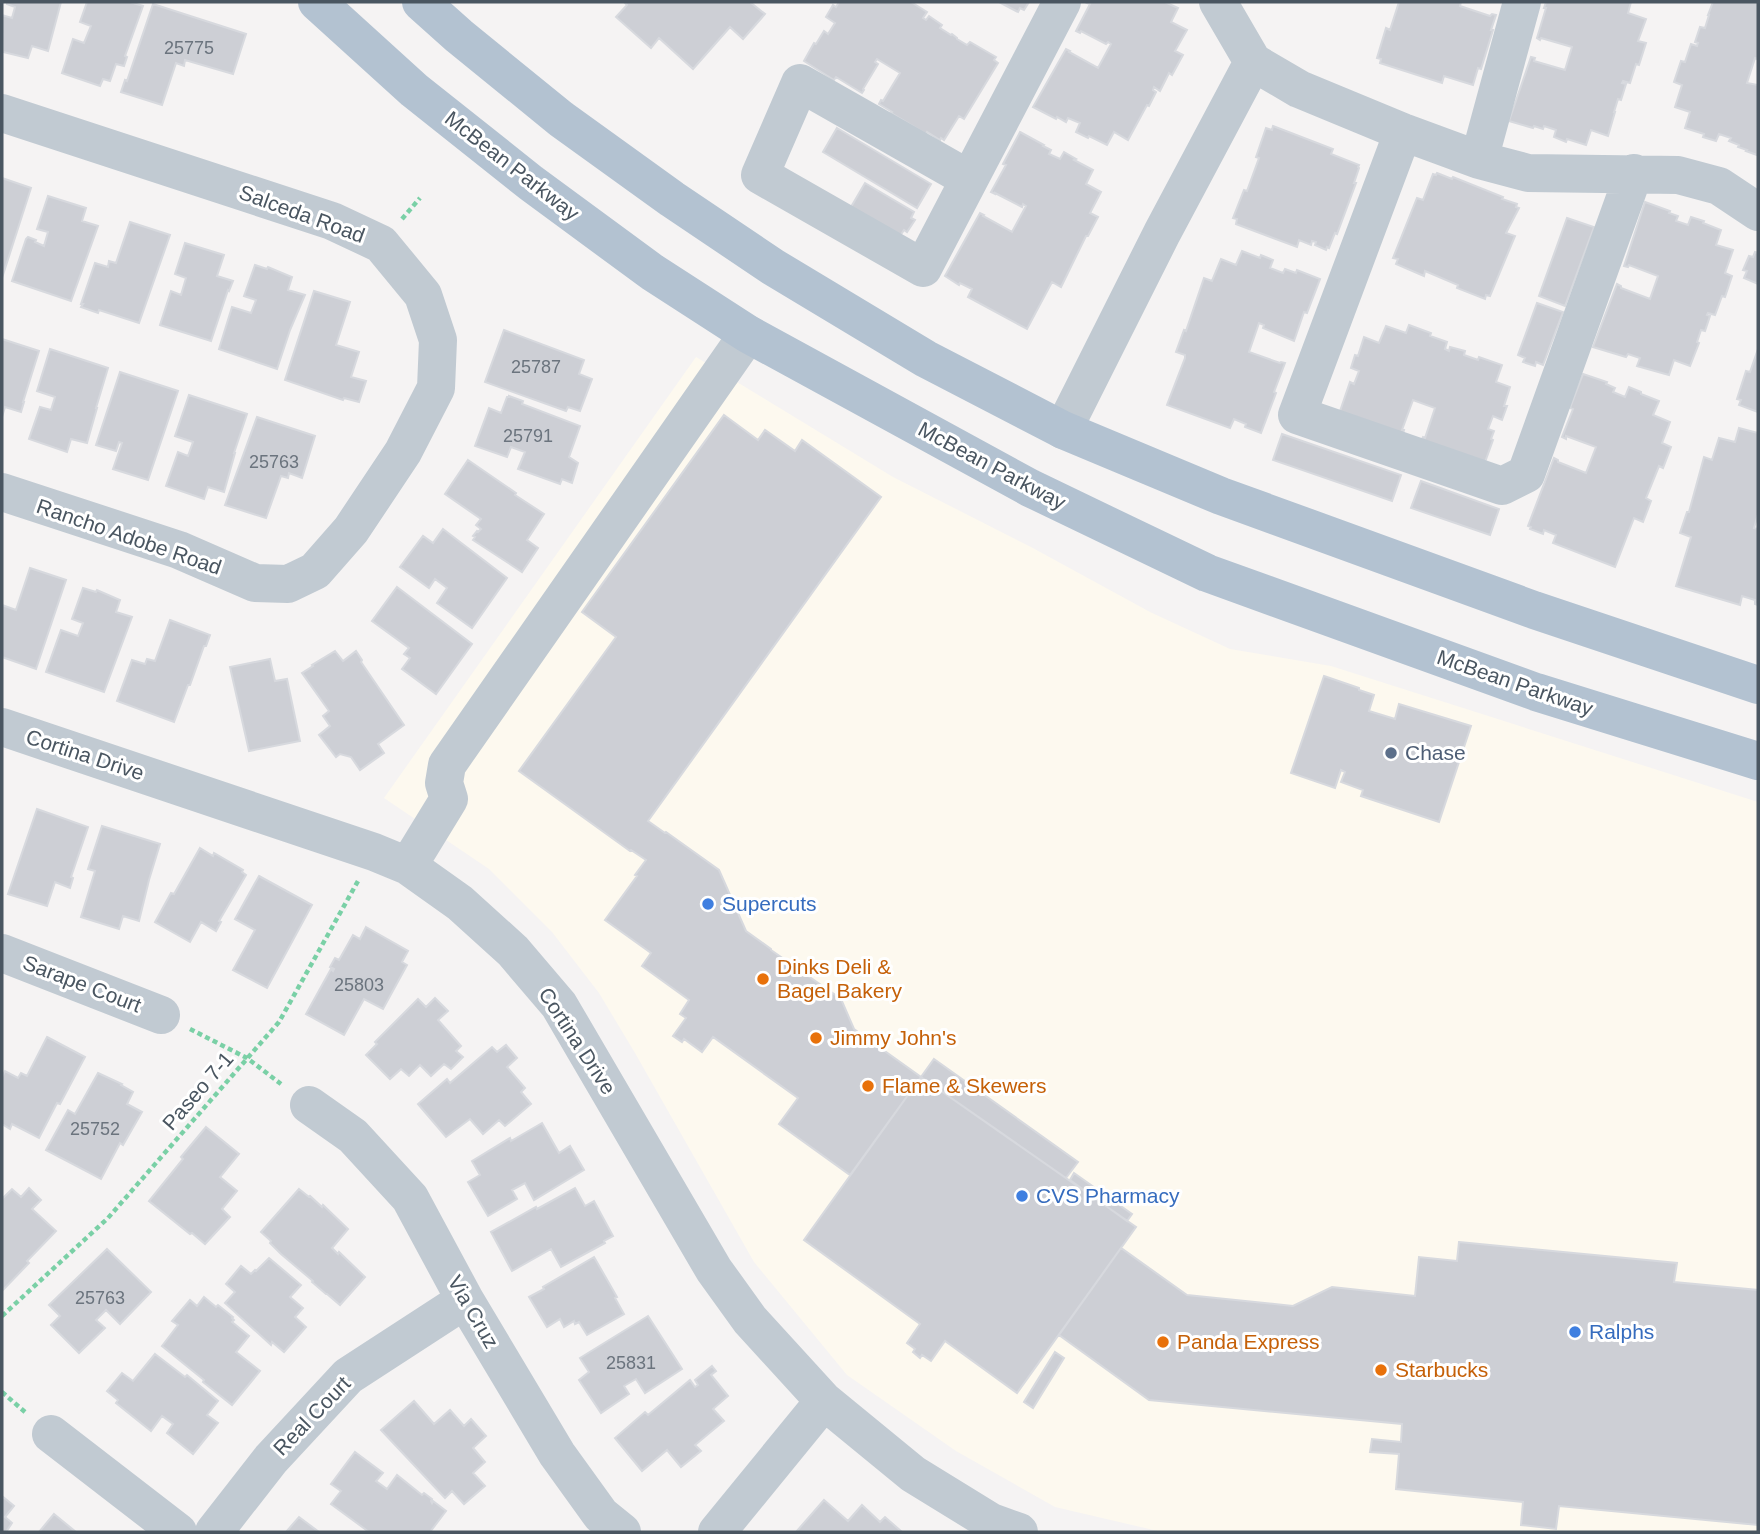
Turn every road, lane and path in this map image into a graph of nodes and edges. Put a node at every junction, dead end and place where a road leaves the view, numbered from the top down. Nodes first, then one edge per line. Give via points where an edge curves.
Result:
1 (317, 2) edge
2 (421, 2) edge
3 (1062, 2) edge
4 (1218, 2) edge
5 (1522, 2) edge
6 (1253, 62) junction
7 (2, 113) edge
8 (1403, 132) junction
9 (1479, 160) junction
10 (1634, 173) junction
11 (969, 179) junction
12 (1758, 212) edge
13 (748, 334) junction
14 (1063, 430) junction
15 (402, 452) joint
16 (2, 492) edge
17 (1758, 685) edge
18 (3, 732) edge
19 (1758, 761) edge
20 (391, 859) junction
21 (2, 953) edge
22 (161, 1014) joint
23 (247, 1058) junction
24 (309, 1105) joint
25 (464, 1300) junction
26 (2, 1317) edge
27 (824, 1401) junction
28 (51, 1434) dead end
29 (998, 1529) edge
30 (178, 1532) edge
31 (214, 1532) edge
32 (622, 1532) edge
33 (717, 1532) edge

1 - 13 main road, McBean Parkway via 414,90 531,183 652,272
2 - 14 main road via 561,119 773,267 926,359
3 - 11 street
4 - 6 street
5 - 9 street
6 - 8 street via 1299,89
6 - 14 street
7 - 15 street, Salceda Road via 332,221 381,244 423,295 438,340 436,388
8 - 9 street
8 - 10 street via 1297,415 1502,486 1525,474
9 - 10 street via 1528,173
10 - 12 street via 1678,175 1719,186
11 - 11 street via 923,268 760,175 800,83
13 - 19 main road, McBean Parkway via 1030,488 1207,573 1536,692
13 - 20 street via 447,765 443,783 449,799
14 - 17 main road via 1221,496 1534,610
15 - 16 street, Rancho Adobe Road via 333,551 315,571 288,584 255,583 179,550
18 - 20 street, Cortina Drive
20 - 23 path, Paseo 7-1 via 279,1022
20 - 27 street, Cortina Drive via 460,903 513,951 559,1005 714,1270 750,1320
21 - 22 street, Sarape Court
22 - 23 path
23 - 24 path
23 - 26 path, Paseo 7-1 via 108,1218
24 - 25 street, Via Cruz via 353,1136 410,1198
25 - 31 street, Real Court via 348,1376 271,1459
25 - 32 street, Via Cruz via 557,1454 601,1515
27 - 29 street, Cortina Drive via 913,1474
27 - 33 street
28 - 30 street

